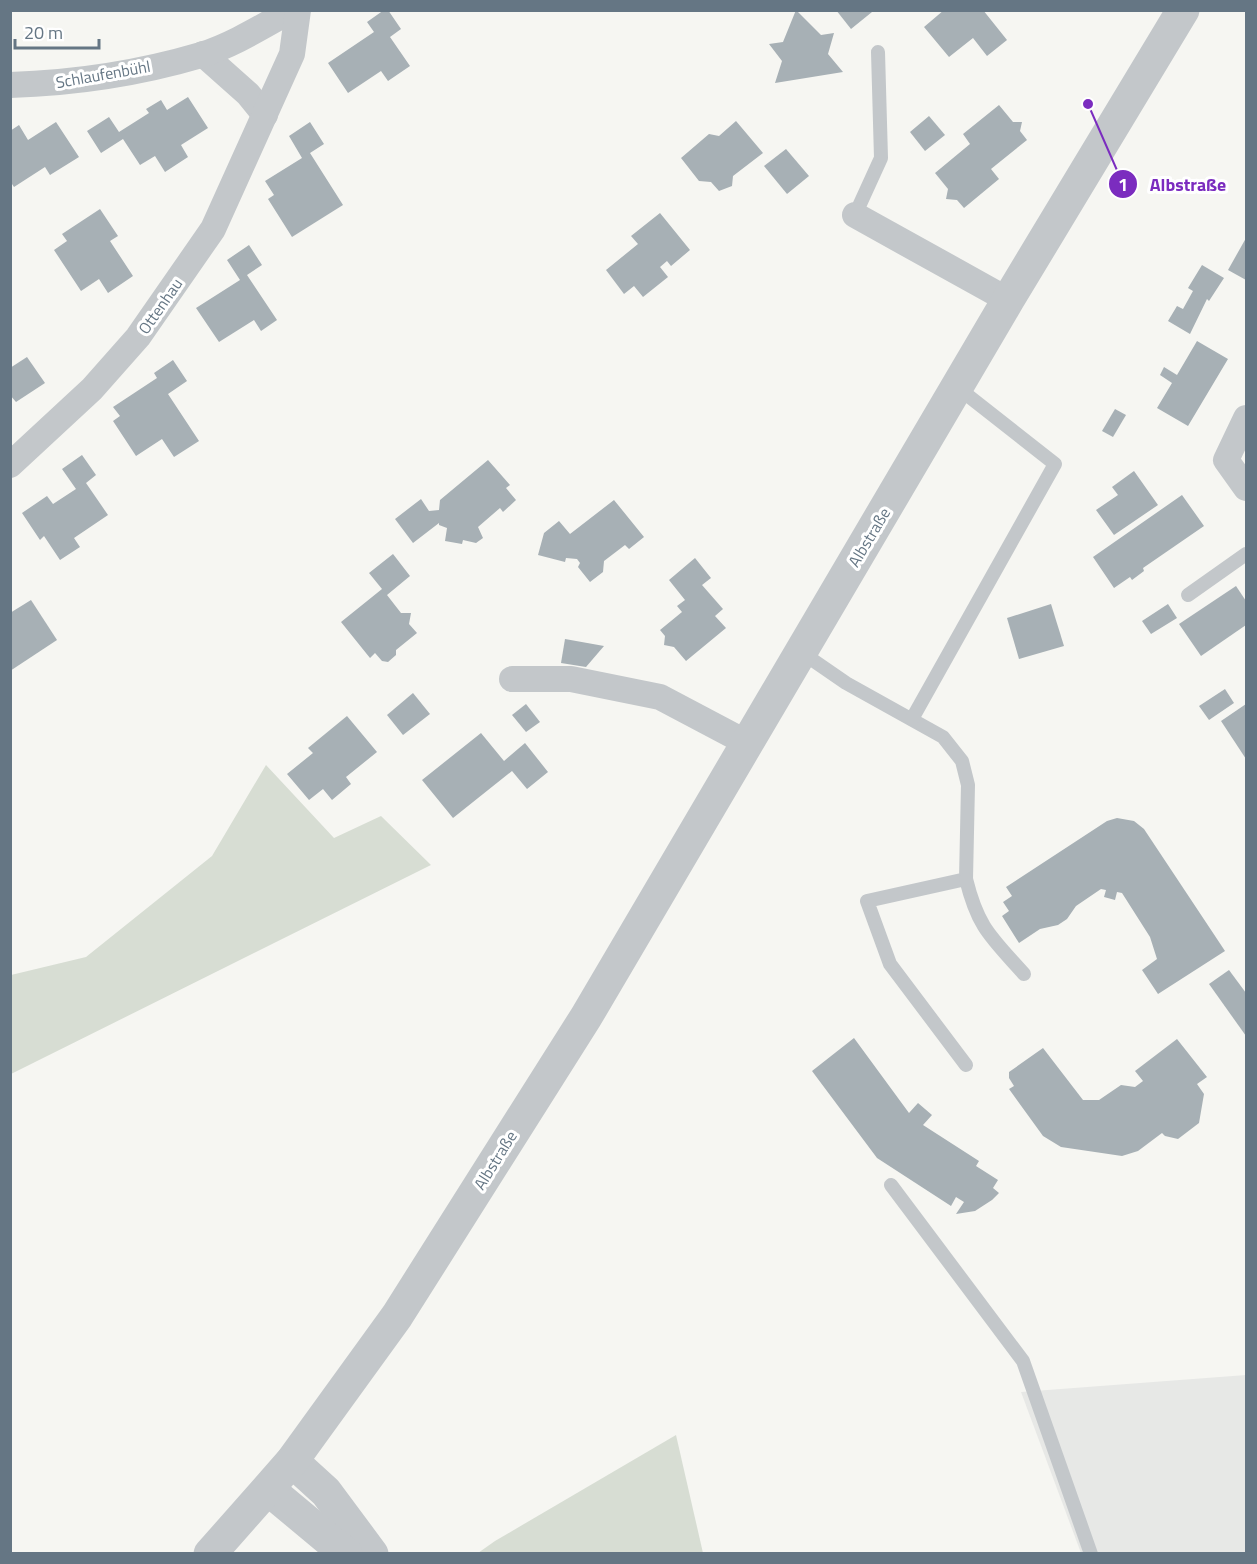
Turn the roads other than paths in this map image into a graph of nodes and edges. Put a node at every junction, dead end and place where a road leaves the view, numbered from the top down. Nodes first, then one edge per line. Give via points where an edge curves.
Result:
1 (292, 10) edge
2 (298, 10) edge
3 (1184, 10) edge
4 (878, 52) dead end
5 (203, 54) junction
6 (10, 85) edge
7 (265, 115) junction
8 (855, 215) joint
9 (1008, 300) junction
10 (957, 387) junction
11 (1246, 417) edge
12 (10, 465) edge
13 (1246, 488) edge
14 (1246, 554) edge
15 (1188, 595) dead end
16 (801, 652) junction
17 (512, 679) dead end
18 (912, 719) junction
19 (747, 743) junction
20 (966, 879) junction
21 (1024, 974) dead end
22 (966, 1065) dead end
23 (891, 1185) dead end
24 (292, 1461) junction
25 (268, 1489) junction
26 (210, 1554) edge
27 (346, 1554) edge
28 (372, 1554) edge
29 (1091, 1554) edge

1 - 5 street, Schlaufenbühl
2 - 7 street, Ottenhau via 292,54
3 - 9 street, Albstraße
4 - 8 lane via 881,158
5 - 6 street, Schlaufenbühl via 122,73 49,84
5 - 7 street via 248,94
7 - 12 street, Ottenhau via 213,229 138,337 92,389
8 - 9 street
9 - 10 street, Albstraße
10 - 16 street, Albstraße
10 - 18 lane via 1055,464
11 - 13 street via 1226,460
14 - 15 lane
16 - 18 lane via 846,683
16 - 19 street, Albstraße
17 - 19 street via 571,679 660,697
18 - 20 lane via 943,737 962,761 968,785
19 - 24 street, Albstraße via 586,1017 397,1316
20 - 21 lane via 984,930
20 - 22 lane via 867,901 890,964
23 - 29 lane via 1023,1361
24 - 25 street, Albstraße
24 - 28 street via 326,1492
25 - 26 street, Albstraße
25 - 27 street

